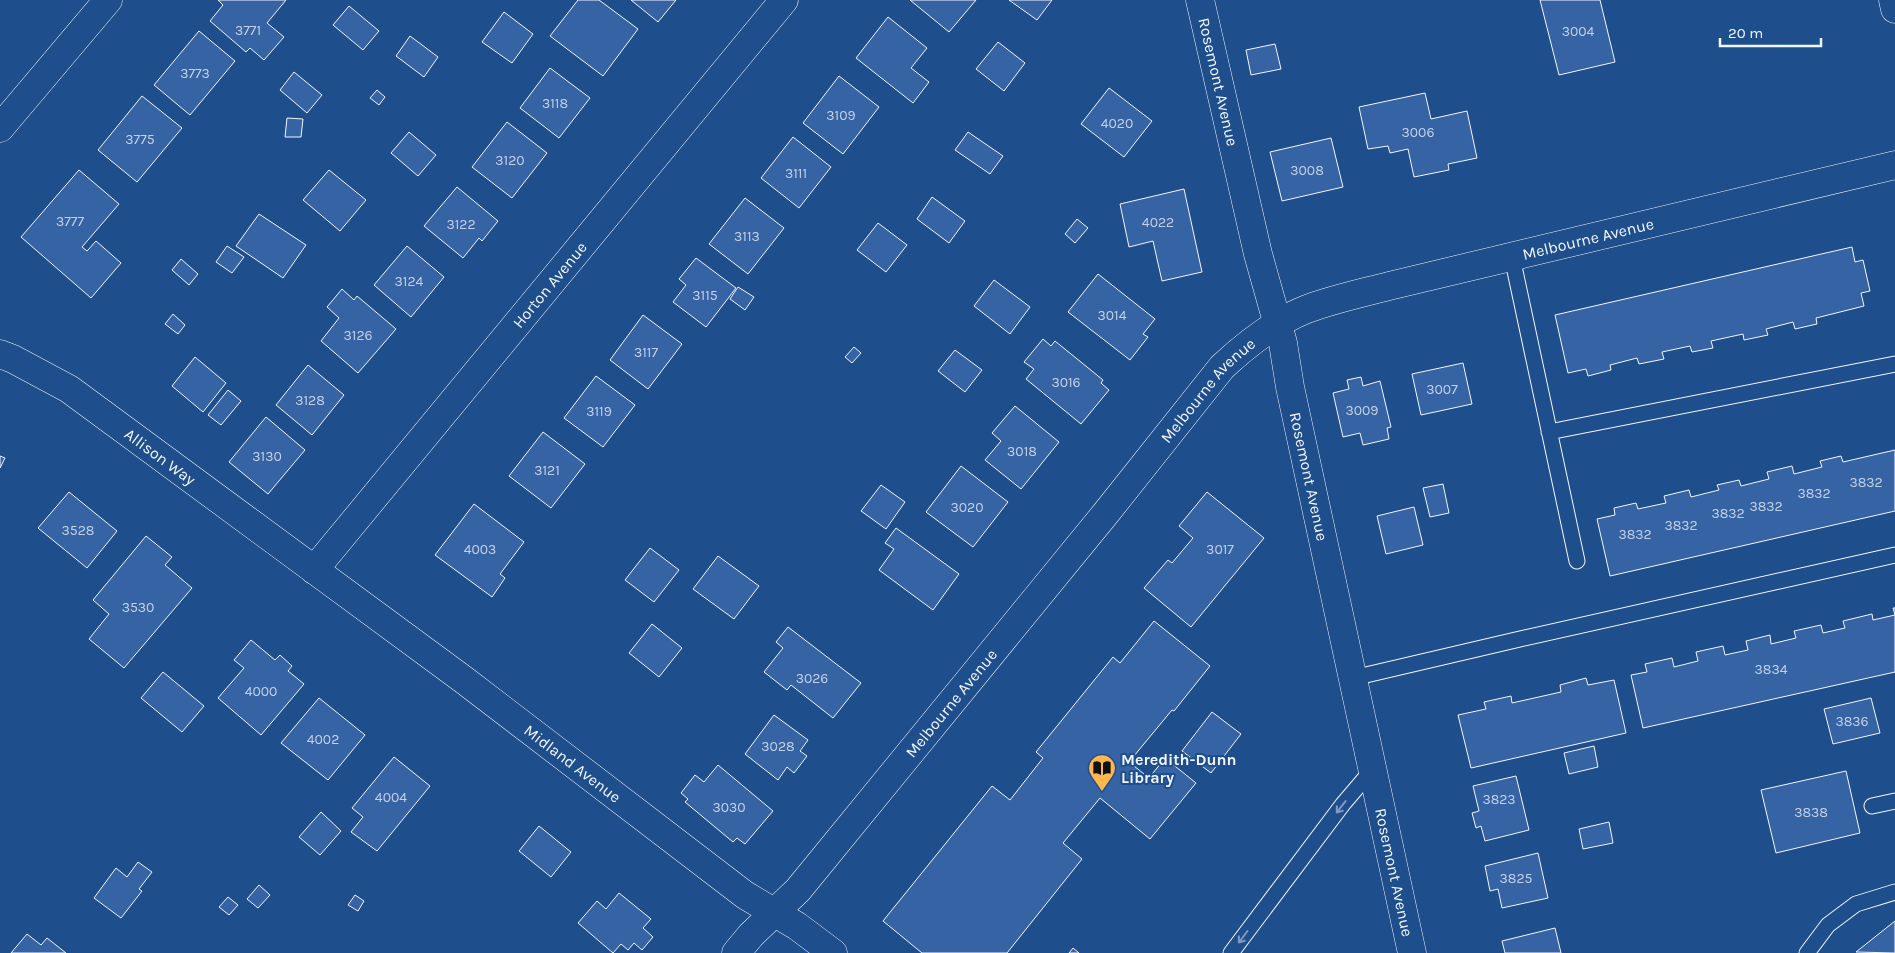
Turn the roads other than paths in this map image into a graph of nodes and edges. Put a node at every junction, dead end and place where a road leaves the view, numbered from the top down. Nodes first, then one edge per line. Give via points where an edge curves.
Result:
1 (108, 0) edge
2 (784, 0) edge
3 (1200, 0) edge
4 (1893, 0) edge
5 (1895, 9) edge
6 (0, 128) edge
7 (1895, 164) edge
8 (1512, 257) junction
9 (1278, 324) junction
10 (0, 354) edge
11 (1895, 364) edge
12 (1549, 432) junction
13 (1895, 555) edge
14 (1577, 561) dead end
15 (314, 570) junction
16 (1353, 678) junction
17 (1372, 770) junction
18 (1895, 801) edge
19 (1872, 806) dead end
20 (1895, 892) edge
21 (774, 912) junction
22 (736, 953) edge
23 (833, 953) edge
24 (1231, 953) edge
25 (1412, 953) edge
26 (1807, 953) edge

1 - 6 street
2 - 15 street, Horton Avenue
3 - 9 street, Rosemont Avenue via 1256,244
4 - 5 street
7 - 8 street, Melbourne Avenue
8 - 9 street, Melbourne Avenue via 1352,296 1307,309
8 - 12 lane
9 - 16 street, Rosemont Avenue
9 - 21 street, Melbourne Avenue via 1222,367 1094,529 798,890
10 - 15 street, Allison Way via 69,389
11 - 12 lane
12 - 14 lane
13 - 16 lane
15 - 21 street, Midland Avenue via 746,895
16 - 17 street, Rosemont Avenue
17 -> 24 lane
17 - 25 street, Rosemont Avenue
18 - 19 lane
20 - 26 lane via 1856,904 1828,925
21 - 22 street, Melbourne Avenue
21 - 23 street, Midland Avenue

